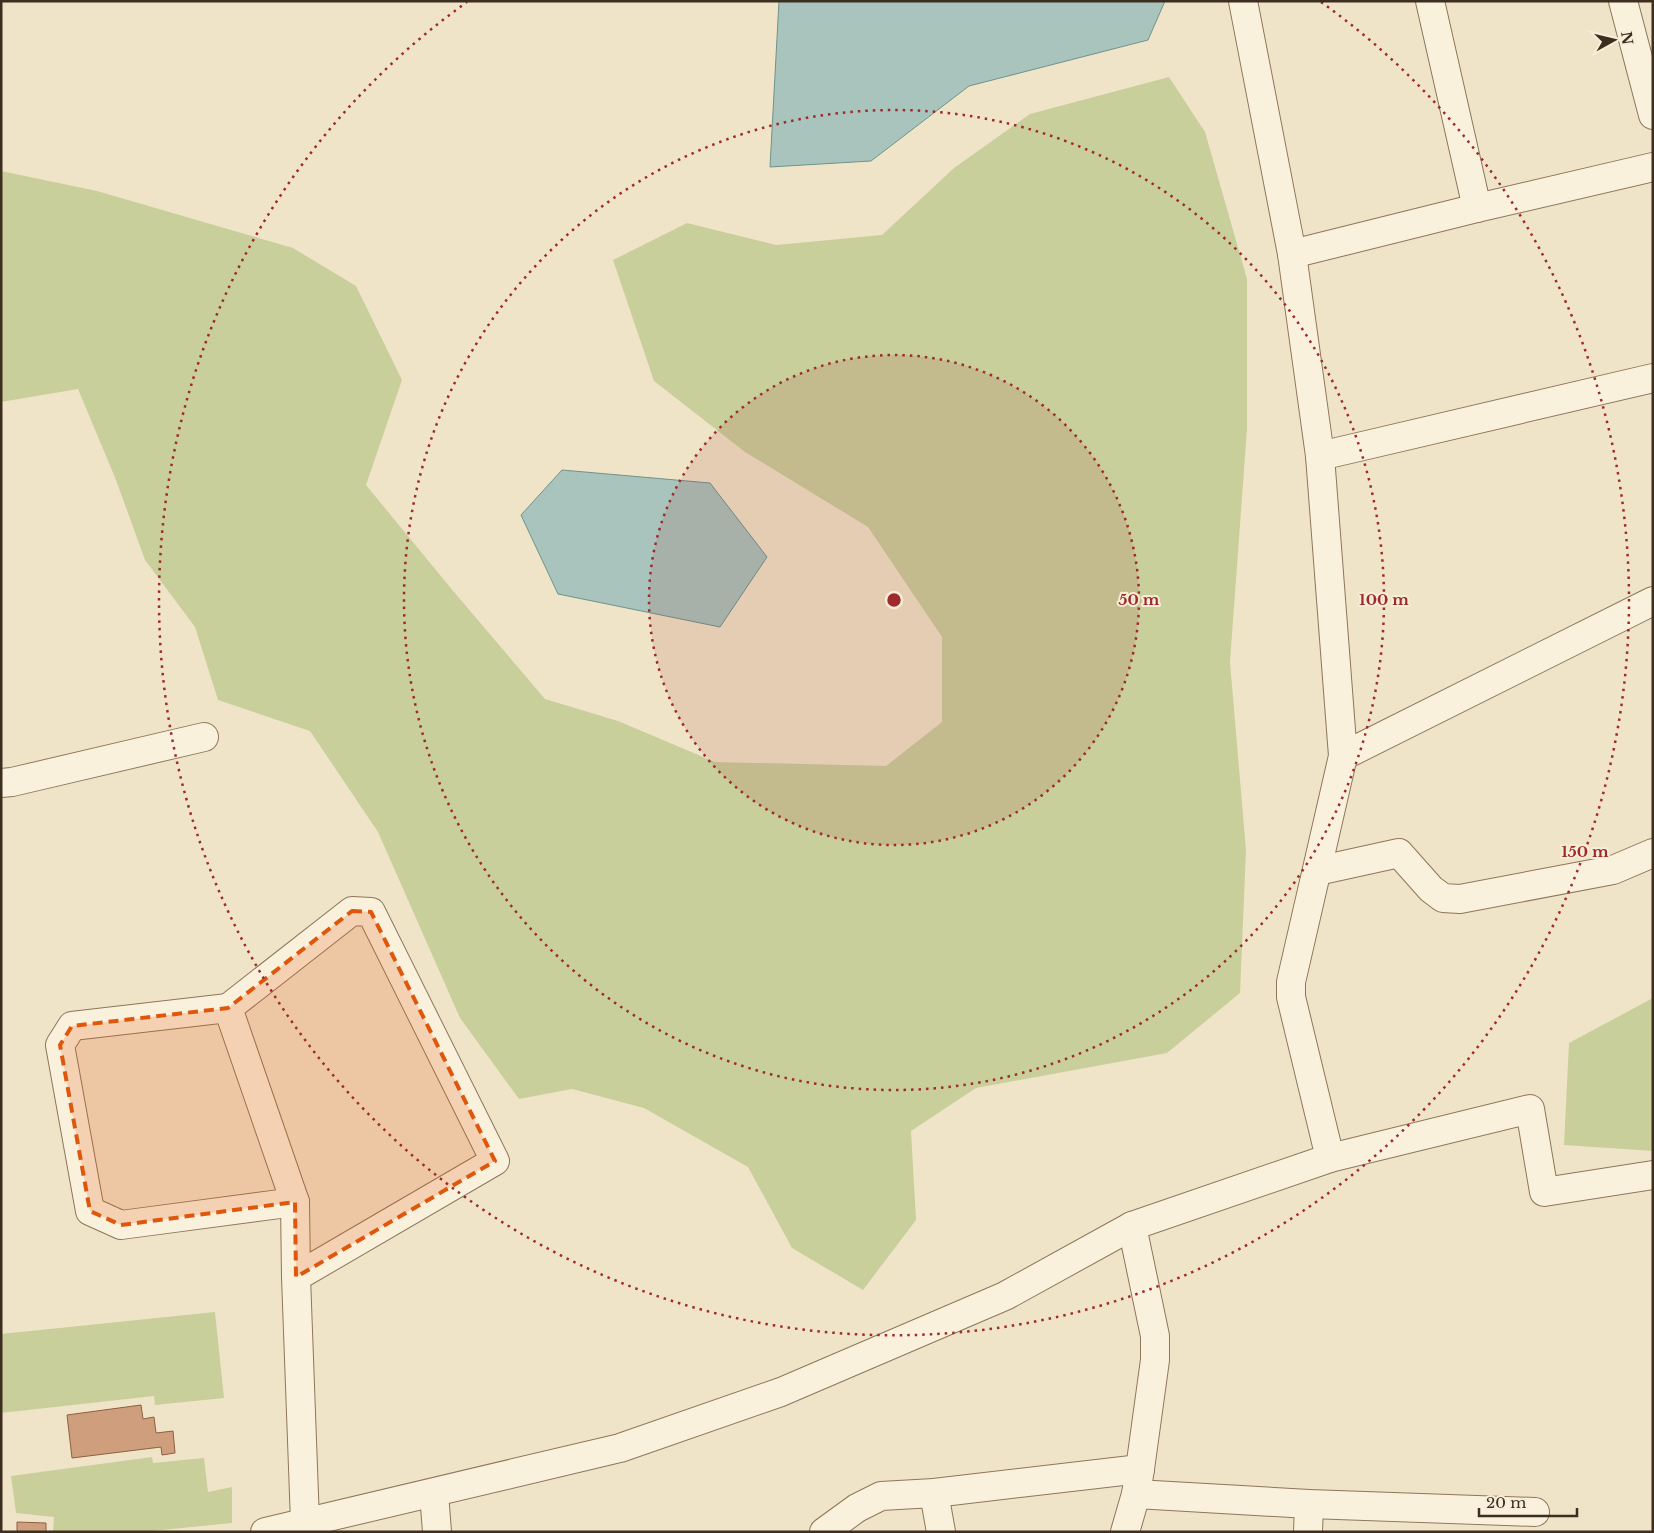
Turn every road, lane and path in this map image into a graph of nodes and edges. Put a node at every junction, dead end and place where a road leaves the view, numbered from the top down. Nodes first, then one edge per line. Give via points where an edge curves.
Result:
1 (1243, 1) edge
2 (1430, 1) edge
3 (1623, 1) edge
4 (1653, 115) edge
5 (1653, 167) edge
6 (1477, 208) junction
7 (1292, 254) junction
8 (1653, 378) edge
9 (1320, 456) junction
10 (1653, 601) edge
11 (204, 737) dead end
12 (1343, 756) junction
13 (1, 783) edge
14 (1653, 853) edge
15 (1317, 871) junction
16 (228, 1008) junction
17 (1330, 1158) junction
18 (1653, 1175) edge
19 (295, 1202) junction
20 (1132, 1226) junction
21 (296, 1277) junction
22 (1138, 1481) junction
23 (434, 1493) junction
24 (934, 1493) junction
25 (1309, 1504) junction
26 (1535, 1512) dead end
27 (305, 1522) junction
28 (265, 1532) edge
29 (437, 1532) edge
30 (824, 1532) edge
31 (941, 1532) edge
32 (1126, 1532) edge
33 (1308, 1532) edge

1 - 7 street
2 - 6 street
3 - 4 street
5 - 6 street
6 - 7 street
7 - 9 street
8 - 9 street
9 - 12 street
10 - 12 street
11 - 13 street
12 - 15 street
14 - 15 street via 1613,870 1460,898 1444,898 1431,889 1399,853
15 - 17 street via 1291,982 1291,997
16 - 19 street
16 - 19 street via 72,1026 60,1045 90,1212 122,1225
16 - 21 street via 352,910 371,912 495,1161
17 - 18 street via 1530,1109 1544,1192
17 - 20 street
19 - 21 street
20 - 22 street via 1155,1336 1155,1360
20 - 23 street via 1005,1296 781,1392 620,1448
21 - 27 street
22 - 24 street
22 - 25 street
22 - 32 street
23 - 27 street
23 - 29 street
24 - 30 street via 881,1496 857,1508
24 - 31 street
25 - 26 street
25 - 33 street
27 - 28 street

